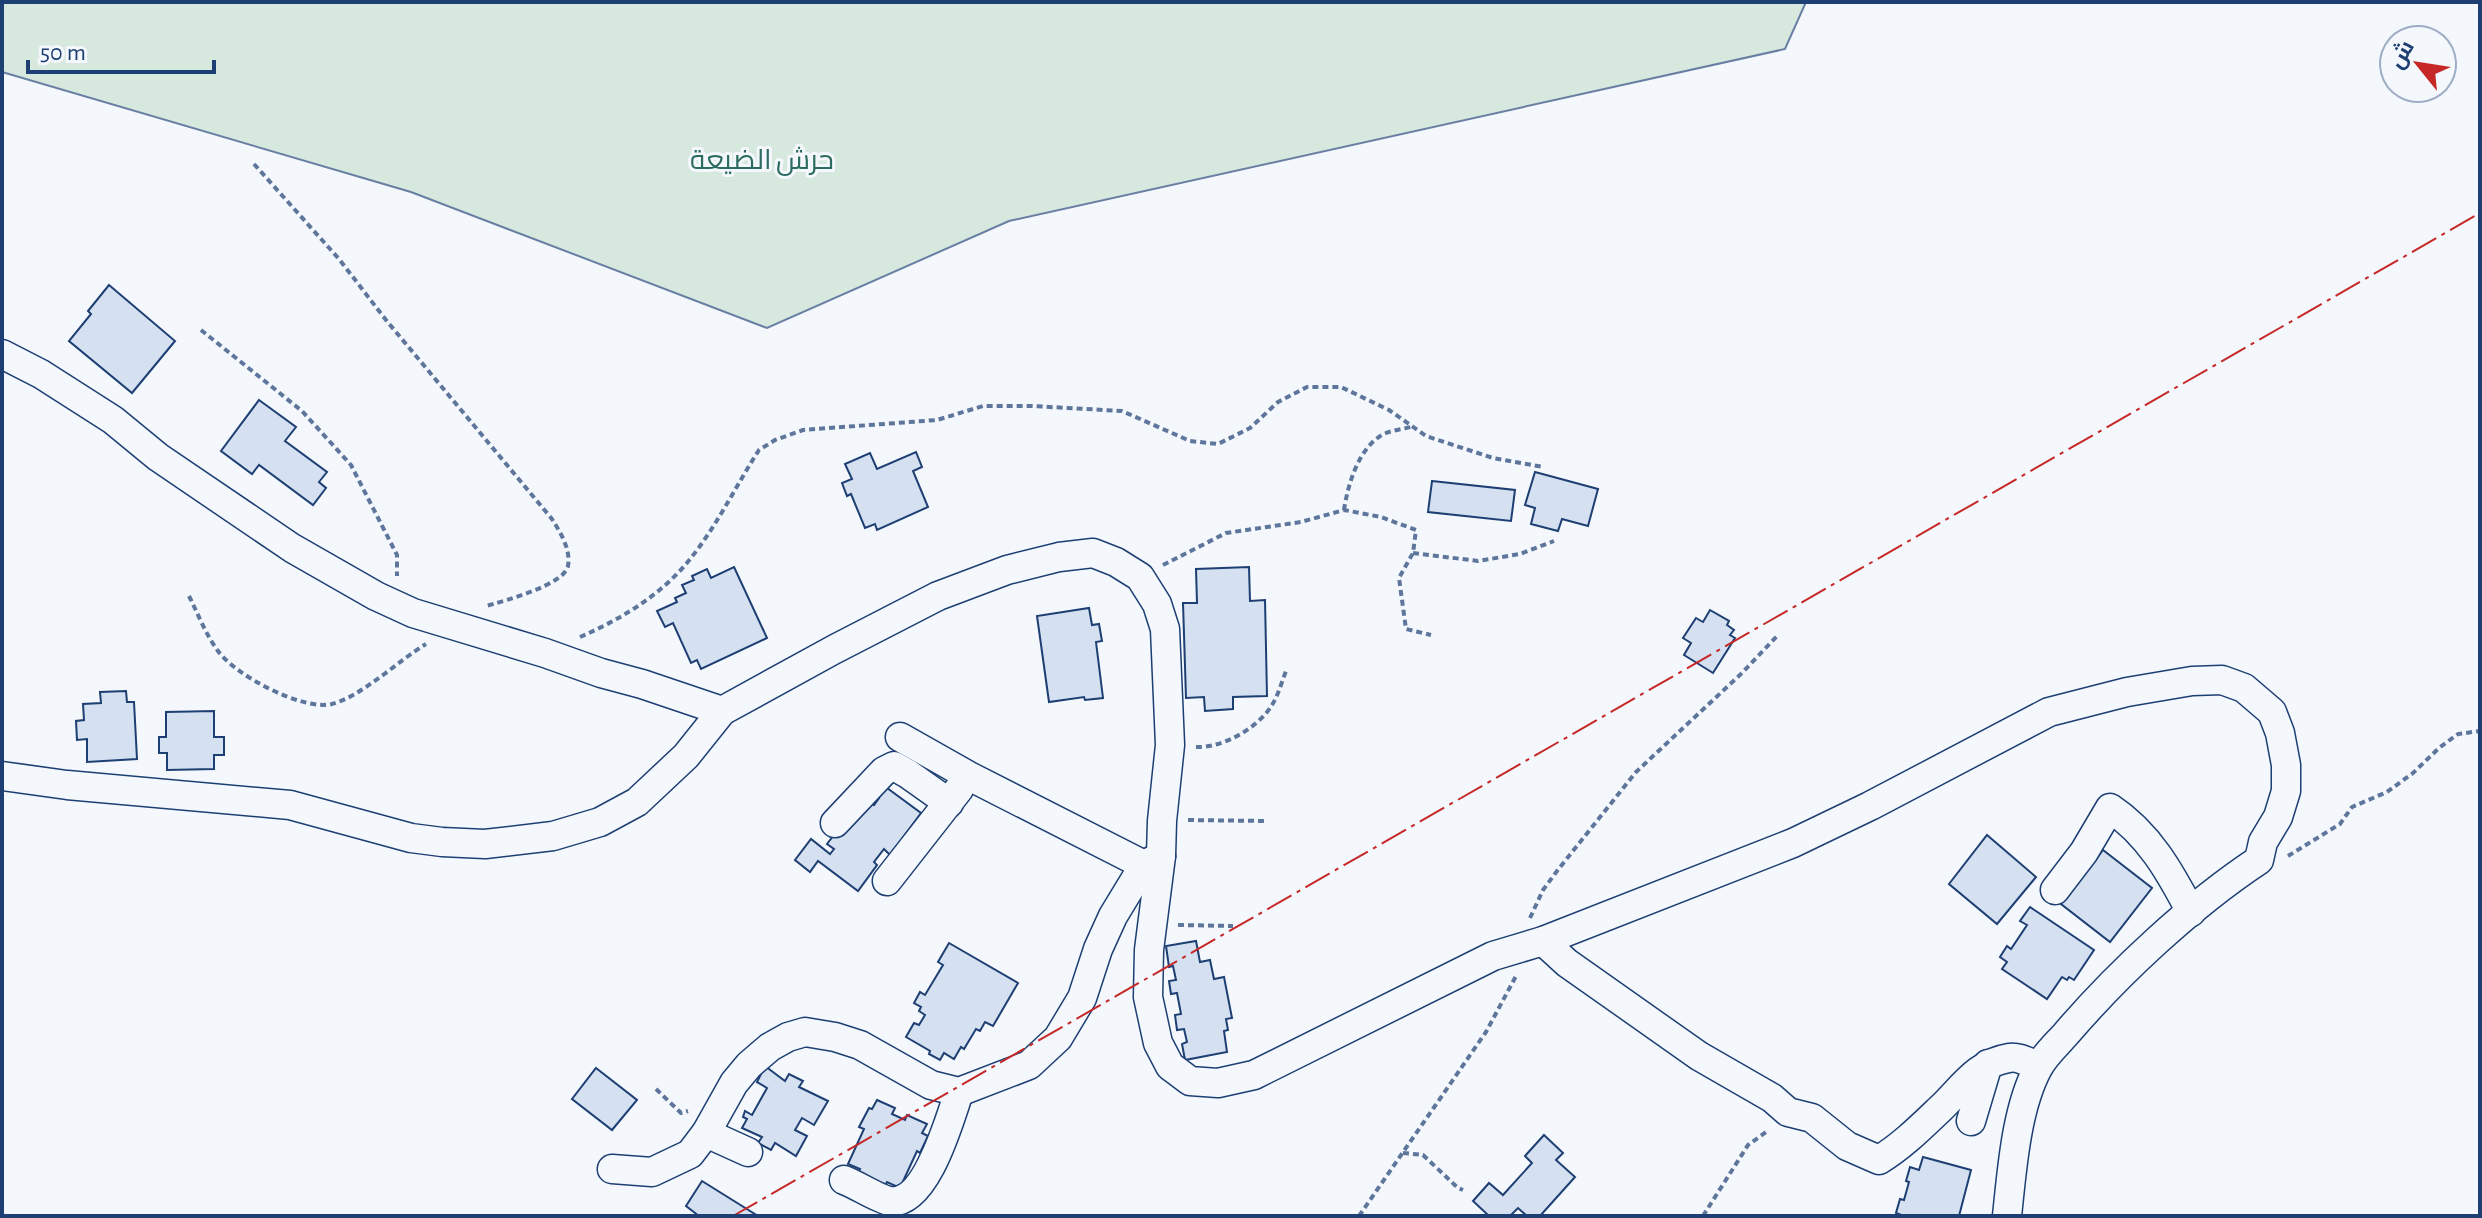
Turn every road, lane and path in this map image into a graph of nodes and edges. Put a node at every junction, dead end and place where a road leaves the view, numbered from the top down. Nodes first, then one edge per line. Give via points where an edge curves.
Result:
1 (254, 164) dead end
2 (201, 330) dead end
3 (2, 354) edge
4 (1411, 427) junction
5 (1543, 467) dead end
6 (1344, 510) junction
7 (1554, 541) dead end
8 (1413, 553) junction
9 (1140, 577) junction
10 (189, 596) dead end
11 (397, 606) junction
12 (480, 608) dead end
13 (456, 627) junction
14 (1431, 635) dead end
15 (1778, 635) dead end
16 (545, 653) junction
17 (1287, 669) dead end
18 (722, 711) junction
19 (2480, 731) edge
20 (900, 737) dead end
21 (1170, 745) junction
22 (2, 776) edge
23 (969, 776) junction
24 (949, 803) junction
25 (1162, 821) junction
26 (1265, 821) dead end
27 (835, 823) dead end
28 (2259, 860) junction
29 (1153, 861) junction
30 (887, 881) dead end
31 (2055, 890) dead end
32 (2191, 912) junction
33 (1152, 922) junction
34 (1233, 926) dead end
35 (1531, 944) junction
36 (1988, 1064) junction
37 (2038, 1066) junction
38 (959, 1092) junction
39 (1788, 1112) junction
40 (1971, 1121) dead end
41 (706, 1133) junction
42 (748, 1152) dead end
43 (1403, 1153) junction
44 (612, 1169) dead end
45 (844, 1180) dead end
46 (1463, 1190) dead end
47 (1359, 1216) edge
48 (1703, 1216) edge
49 (2007, 1216) edge

1 - 12 path via 339,259 562,537 568,567 559,579
2 - 11 path via 302,411 351,465 397,555
3 - 11 street via 113,420 292,548
4 - 5 path via 1493,458
4 - 6 path via 1371,443 1348,488
4 - 16 path via 1341,387 1307,387 1218,444 1190,441 1122,411 1032,406 983,406 937,420 803,430 759,450 685,564 649,599
6 - 8 path via 1416,530
6 - 9 path via 1226,533
7 - 8 path via 1478,561
8 - 14 path via 1399,578 1406,629
9 - 18 street via 1093,553 1007,570 938,596
9 - 21 street via 1165,629
10 - 13 path via 218,653 241,675 314,705 333,704 356,692
11 - 13 street
13 - 16 street
15 - 35 path via 1636,772 1543,890 1531,913
16 - 18 street
17 - 21 path via 1272,706 1240,736 1208,747
18 - 22 street via 686,756 637,802 600,822 553,836 485,844 411,838 290,805
19 - 28 path via 2458,734 2387,792 2352,807 2340,824 2282,860
20 - 23 street
21 - 25 street
23 - 24 street
23 - 29 street
24 - 27 street via 894,766
24 - 30 street
25 - 26 path
25 - 29 street
28 - 32 street
28 - 35 street via 2286,791 2280,733 2272,712 2244,688 2222,680 2192,681 2049,712 1793,843
29 - 33 street
29 - 38 street via 1113,916 1082,998 1058,1038 1029,1065
31 - 32 street via 2110,808 2145,838
32 - 37 street via 2080,1017
33 - 34 path
33 - 35 street via 1148,997 1158,1043 1170,1066 1190,1081 1218,1083 1254,1075 1493,956
35 - 39 street
35 - 43 path via 1486,1032
36 - 37 street via 2012,1057
36 - 39 street via 1879,1160 1847,1146 1812,1118
36 - 40 street
37 - 49 street via 2022,1111
38 - 41 street via 931,1085 860,1045 805,1032 770,1047 749,1065
38 - 45 street via 935,1157 922,1182 905,1198 890,1201
39 - 48 path via 1748,1145
41 - 42 street
41 - 44 street via 690,1154 652,1172
43 - 46 path via 1423,1155
43 - 47 path

